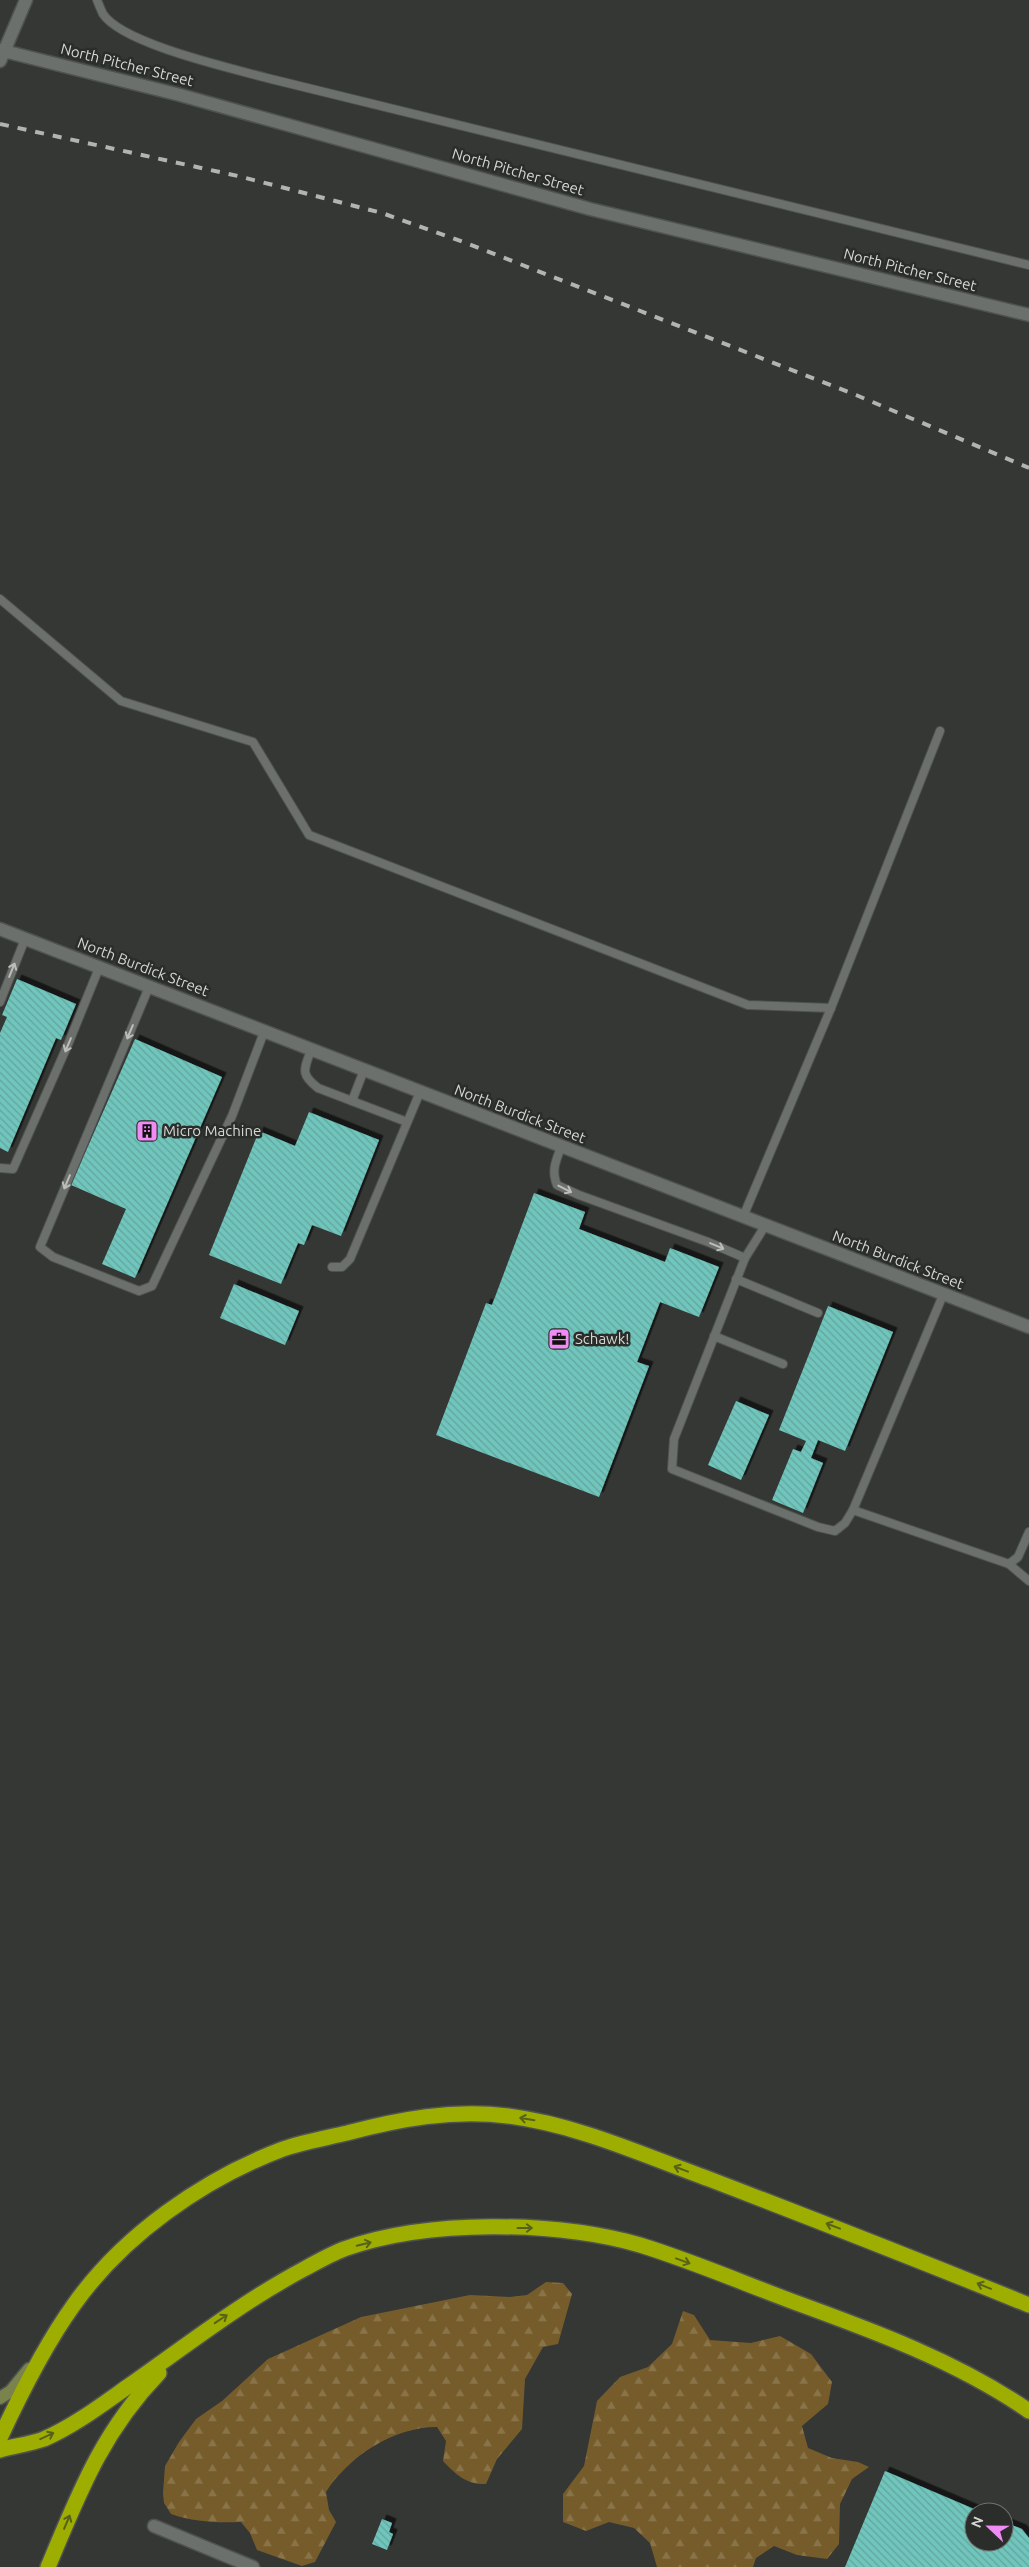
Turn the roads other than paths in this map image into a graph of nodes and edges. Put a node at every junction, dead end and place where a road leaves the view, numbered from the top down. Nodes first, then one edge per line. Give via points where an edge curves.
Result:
1 (26, 0) edge
2 (97, 0) edge
3 (1, 54) edge
4 (1029, 265) edge
5 (1029, 315) edge
6 (0, 599) edge
7 (940, 731) dead end
8 (0, 929) edge
9 (25, 939) junction
10 (99, 968) junction
11 (149, 987) junction
12 (0, 1002) edge
13 (831, 1008) junction
14 (264, 1032) junction
15 (311, 1050) junction
16 (364, 1070) junction
17 (420, 1092) junction
18 (352, 1101) junction
19 (407, 1122) junction
20 (562, 1147) junction
21 (0, 1168) edge
22 (743, 1217) junction
23 (765, 1226) junction
24 (745, 1258) junction
25 (332, 1267) dead end
26 (736, 1279) junction
27 (943, 1295) junction
28 (818, 1313) dead end
29 (1029, 1327) edge
30 (714, 1336) junction
31 (783, 1364) dead end
32 (853, 1510) junction
33 (1029, 1532) edge
34 (1009, 1564) junction
35 (1029, 1581) edge
36 (1029, 2304) edge
37 (49, 2347) junction
38 (182, 2349) junction
39 (0, 2398) edge
40 (1029, 2411) edge
41 (0, 2438) edge
42 (0, 2450) edge
43 (154, 2526) dead end
44 (48, 2567) edge
45 (254, 2567) edge

1 - 3 street
2 - 4 lane via 104,16 132,37 196,59
3 - 5 street, North Pitcher Street via 180,95 590,209
6 - 13 lane via 121,701 253,742 309,835 748,1005
7 - 13 lane
8 - 9 street, North Burdick Street
9 - 10 street, North Burdick Street
12 -> 9 lane
10 - 11 street, North Burdick Street
10 -> 21 lane via 13,1169
11 - 14 street, North Burdick Street
11 -> 14 lane via 40,1246 53,1257 139,1292 152,1286 232,1116
13 - 22 lane
14 - 15 street, North Burdick Street
15 - 16 street, North Burdick Street
15 - 18 lane via 304,1070 306,1079 318,1088
16 - 17 street, North Burdick Street
16 - 18 lane
17 - 19 lane
17 - 20 street, North Burdick Street
18 - 19 lane
19 - 25 lane via 350,1259 342,1267
20 - 22 street, North Burdick Street
20 -> 24 lane via 554,1167 553,1176 557,1184
22 - 23 street, North Burdick Street
23 - 24 lane
23 - 27 street, North Burdick Street
24 - 26 lane
26 - 28 lane
26 - 30 lane
27 - 29 street, North Burdick Street
27 - 32 lane
30 - 31 lane
30 - 32 lane via 674,1439 672,1469 835,1531
32 - 34 lane
33 - 34 lane via 1018,1557
34 - 35 lane
36 -> 37 highway via 586,2133 508,2116 452,2114 409,2118 284,2149 224,2176 131,2241 73,2306
37 - 39 street via 11,2391
37 - 41 highway
38 -> 40 highway via 259,2294 344,2250 433,2230 537,2228 639,2245 849,2322 998,2389
42 -> 38 highway via 44,2439 94,2410
44 -> 38 highway via 108,2436 145,2388
43 - 45 street

